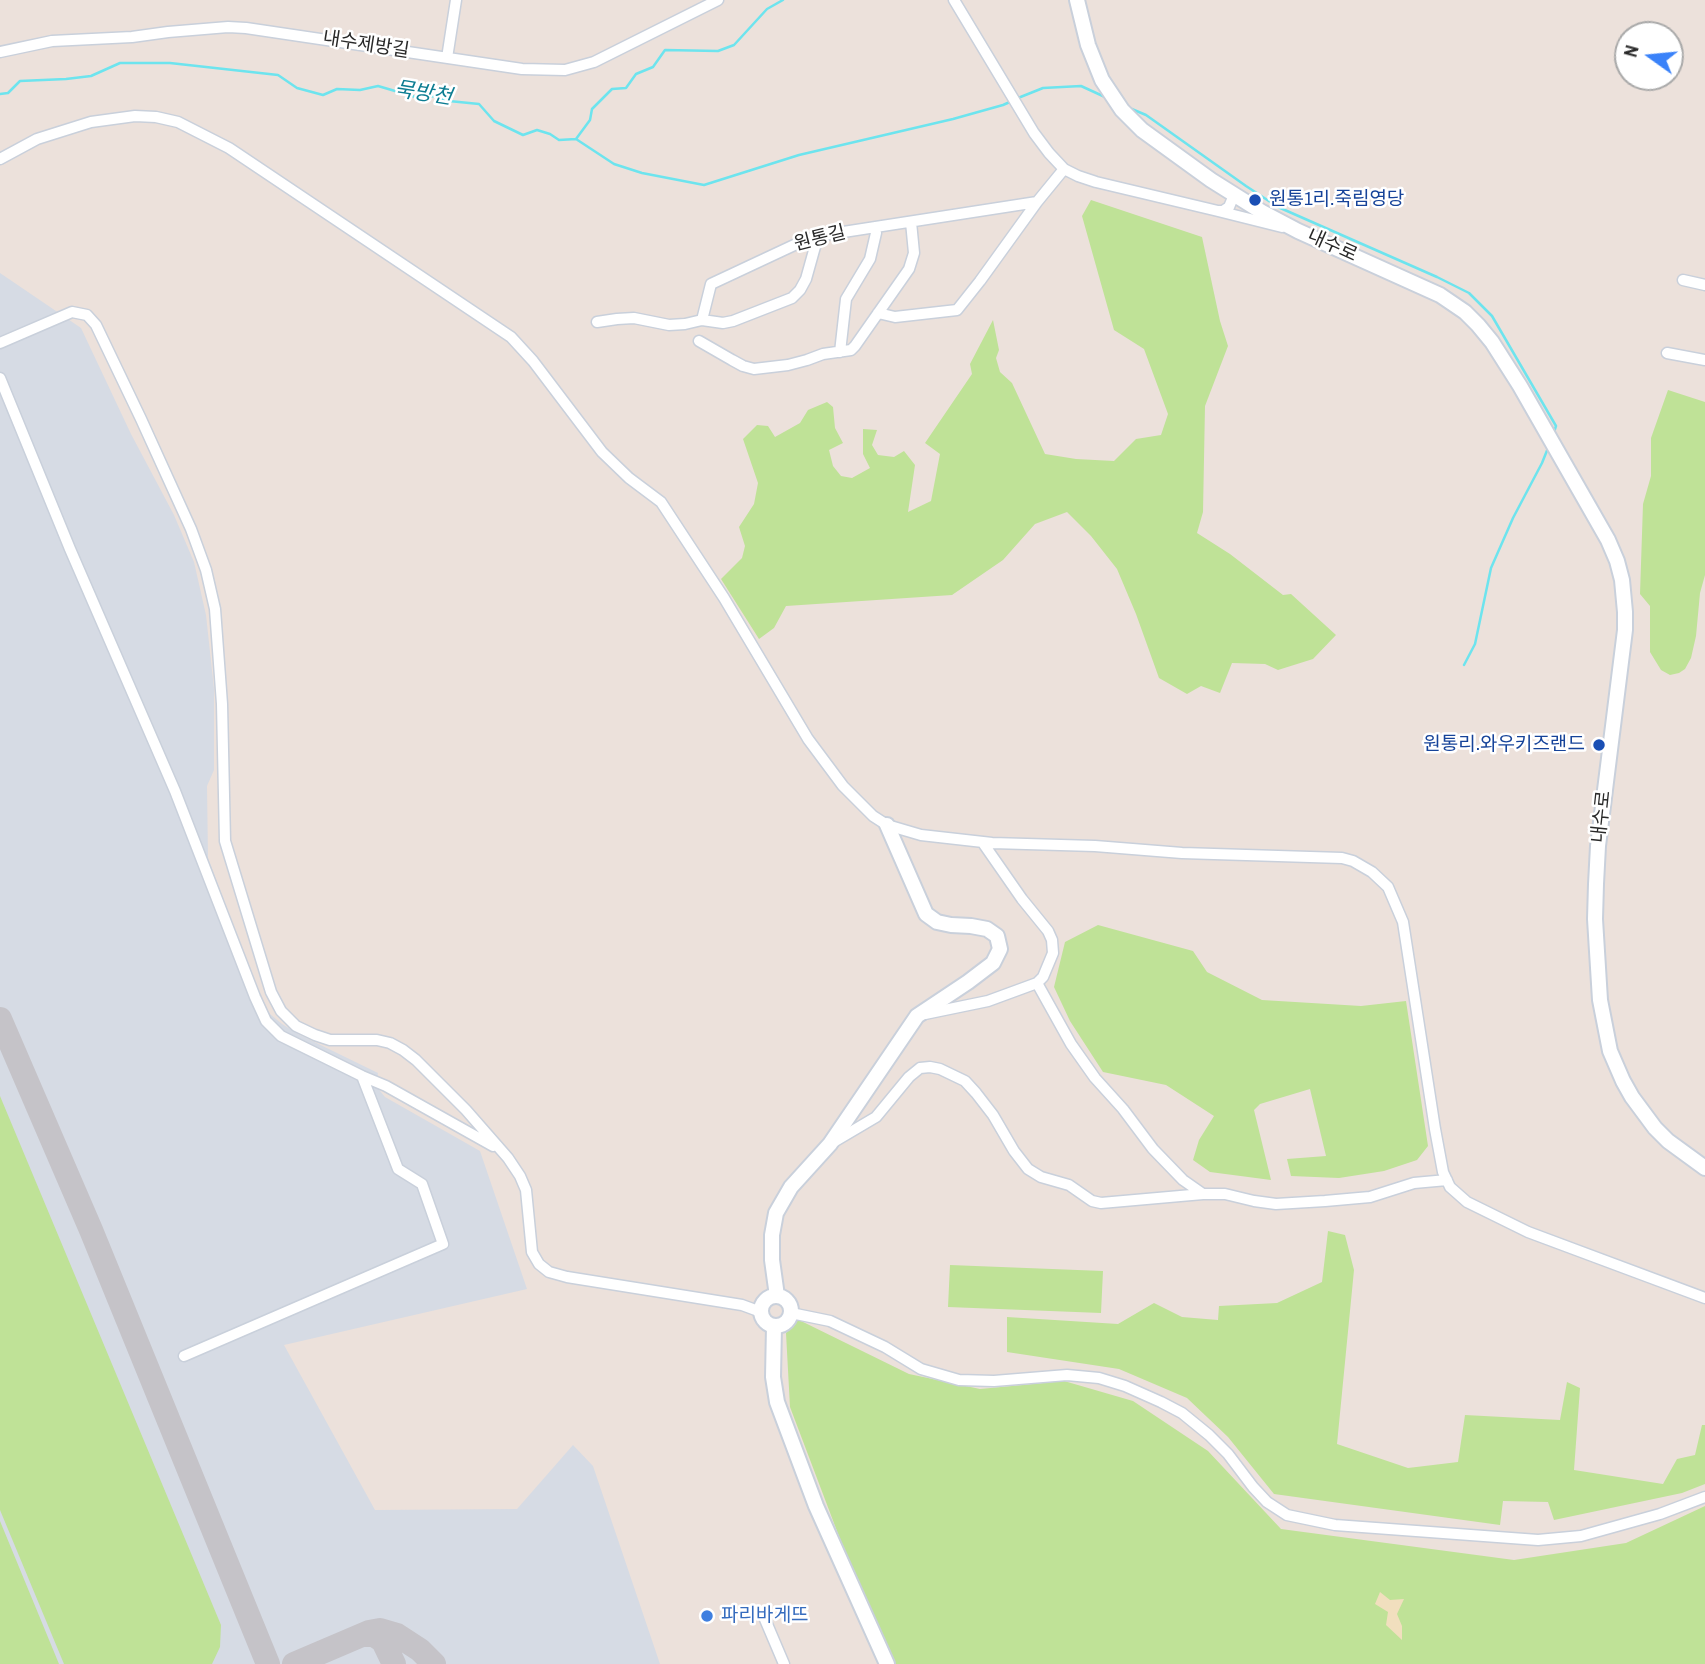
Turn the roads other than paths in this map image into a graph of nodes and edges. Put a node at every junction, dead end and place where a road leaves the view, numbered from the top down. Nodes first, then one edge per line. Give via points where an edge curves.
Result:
1 (456, 0) edge
2 (718, 0) edge
3 (954, 0) edge
4 (1078, 2) edge
5 (0, 52) edge
6 (447, 58) junction
7 (0, 159) edge
8 (1064, 169) junction
9 (1234, 195) junction
10 (1037, 202) junction
11 (1218, 211) junction
12 (911, 222) junction
13 (875, 227) junction
14 (1298, 231) junction
15 (818, 236) junction
16 (1683, 280) dead end
17 (1705, 285) edge
18 (878, 313) junction
19 (702, 320) junction
20 (597, 322) dead end
21 (699, 341) dead end
22 (0, 343) edge
23 (840, 352) junction
24 (1667, 352) dead end
25 (1705, 360) edge
26 (0, 378) edge
27 (887, 825) junction
28 (984, 842) junction
29 (1037, 983) junction
30 (917, 1016) junction
31 (362, 1076) junction
32 (830, 1144) junction
33 (500, 1149) junction
34 (1705, 1168) edge
35 (1447, 1180) junction
36 (1203, 1194) junction
37 (777, 1296) junction
38 (1705, 1298) edge
39 (761, 1312) junction
40 (791, 1313) junction
41 (774, 1326) junction
42 (184, 1356) dead end
43 (1705, 1497) edge
44 (764, 1617) dead end
45 (784, 1664) edge
46 (887, 1664) edge

1 - 6 street
2 - 6 street, 내수제방길 via 594,62 565,71
3 - 8 street via 1034,133
4 - 9 street, 내수로 via 1102,80 1122,110 1155,140
5 - 6 street, 내수제방길 via 52,41 228,27
7 - 27 street via 37,139 91,122 135,116 178,122 229,148 511,337 602,452 661,502 808,739 844,786
8 - 10 street
8 - 11 street via 1096,182
9 - 11 street via 1229,207
9 - 14 street, 내수로
10 - 12 street, 원통길
10 - 18 street via 957,310 895,317
11 - 14 street
12 - 13 street, 원통길
12 - 18 street via 914,253 909,269
13 - 15 street, 원통길
13 - 23 street via 870,259 846,299
14 - 34 street, 내수로 via 1422,285 1465,312 1492,342 1520,386 1608,540 1622,580 1625,629 1596,884 1600,1000 1611,1051 1643,1115 1668,1141
15 - 19 street, 원통길 via 711,284
15 - 19 street via 806,279 792,298 733,321
16 - 17 street
18 - 23 street via 855,346
19 - 20 street via 669,325 634,318
21 - 23 street via 754,369
22 - 33 street via 72,312 86,315 102,337 191,529 215,609 225,841 271,992 281,1011 314,1035 330,1040 377,1040 403,1050
24 - 25 street
26 - 31 street via 266,1021 281,1036
27 - 28 street via 921,835
27 - 30 street via 926,914 944,924 987,929 997,936 1000,949 992,963
28 - 29 street via 1052,940 1048,966
28 - 35 street via 1334,857 1372,872 1388,887 1403,922
29 - 30 street via 988,1001
29 - 36 street via 1096,1078 1153,1149
30 - 32 street
31 - 33 street
31 - 42 street via 398,1169 422,1184 443,1244
32 - 36 street via 876,1117 909,1077 930,1067 970,1087 1028,1169 1069,1185 1092,1201
32 - 37 street via 791,1187 776,1213 772,1260
33 - 39 street via 526,1190 532,1252 549,1272
35 - 36 street via 1414,1183 1370,1197 1276,1204
35 - 38 street via 1467,1202 1528,1232
37 - 39 street via 767,1298
37 - 40 street via 789,1303
39 - 41 street via 765,1322
40 - 41 street via 787,1322
40 - 43 street via 830,1321 921,1369 959,1380 1067,1375 1125,1386 1182,1413 1209,1435 1267,1502 1287,1515 1335,1525 1538,1540 1581,1536
41 - 46 street via 777,1402 816,1506
44 - 45 street

